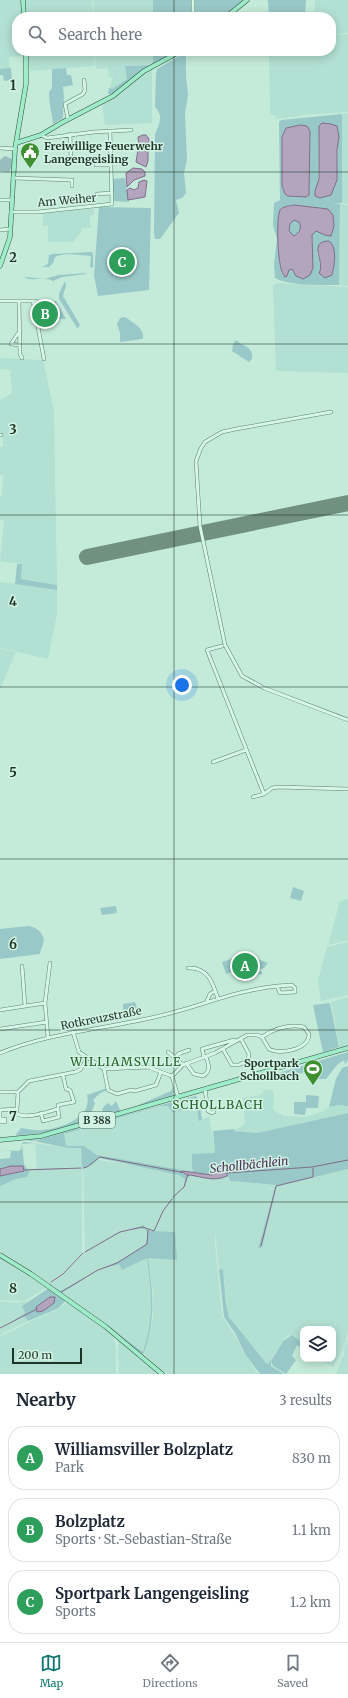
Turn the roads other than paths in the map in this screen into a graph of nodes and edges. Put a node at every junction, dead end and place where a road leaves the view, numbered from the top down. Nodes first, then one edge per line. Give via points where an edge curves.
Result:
1 (23, 0) edge
2 (193, 0) edge
3 (247, 0) edge
4 (24, 12) edge
5 (193, 12) edge
6 (232, 12) edge
7 (26, 56) edge
8 (171, 56) edge
9 (84, 80) dead end
10 (68, 119) junction
11 (131, 130) dead end
12 (110, 131) junction
13 (70, 134) junction
14 (41, 135) junction
15 (16, 143) junction
16 (0, 148) edge
17 (15, 149) junction
18 (71, 161) dead end
19 (111, 164) junction
20 (96, 166) dead end
21 (13, 178) junction
22 (72, 186) dead end
23 (112, 193) junction
24 (97, 194) dead end
25 (0, 200) edge
26 (11, 200) junction
27 (11, 212) junction
28 (0, 230) edge
29 (10, 230) junction
30 (0, 266) edge
31 (0, 301) edge
32 (19, 302) junction
33 (19, 332) junction
34 (20, 345) junction
35 (22, 358) dead end
36 (44, 359) dead end
37 (331, 412) dead end
38 (222, 646) dead end
39 (348, 720) edge
40 (246, 750) junction
41 (213, 762) dead end
42 (348, 789) edge
43 (264, 794) junction
44 (254, 797) dead end
45 (50, 962) dead end
46 (22, 966) dead end
47 (188, 968) dead end
48 (277, 986) junction
49 (215, 991) junction
50 (218, 999) junction
51 (45, 1003) junction
52 (206, 1003) junction
53 (24, 1006) junction
54 (0, 1010) edge
55 (47, 1022) junction
56 (0, 1029) edge
57 (73, 1032) junction
58 (262, 1037) junction
59 (48, 1038) junction
60 (240, 1039) junction
61 (236, 1041) junction
62 (348, 1048) edge
63 (223, 1049) junction
64 (189, 1050) dead end
65 (168, 1052) dead end
66 (0, 1053) edge
67 (205, 1057) junction
68 (176, 1058) junction
69 (87, 1059) junction
70 (184, 1064) junction
71 (104, 1069) junction
72 (161, 1072) junction
73 (63, 1075) junction
74 (172, 1076) junction
75 (205, 1089) junction
76 (0, 1092) edge
77 (18, 1092) junction
78 (178, 1097) junction
79 (17, 1109) junction
80 (58, 1109) junction
81 (0, 1110) edge
82 (214, 1112) dead end
83 (41, 1113) junction
84 (0, 1119) edge
85 (0, 1140) edge
86 (0, 1255) edge
87 (162, 1374) edge

1 - 4 main road
2 - 5 street
3 - 6 main road
7 - 15 main road via 26,84
8 - 10 main road via 144,71 113,96
9 - 10 street via 83,94 65,104
10 - 14 main road
11 - 12 street
12 - 13 street
12 - 19 street, Am Weiher
13 - 14 street via 46,138
13 - 18 street
14 - 15 main road
15 - 17 main road
16 - 17 street
17 - 21 main road
19 - 20 street
19 - 23 street, Am Weiher
21 - 22 street via 72,180
21 - 26 main road
23 - 24 street, Am Weiher
23 - 27 street, Am Weiher via 112,204 38,212
25 - 26 street
26 - 27 main road
27 - 29 main road
28 - 29 street
29 - 30 main road via 8,245
31 - 32 street
32 - 33 street
32 - 36 street via 34,301
33 - 34 street
33 - 34 street via 11,344
34 - 35 street
37 - 39 street via 222,432 209,438 201,448 196,461 200,526 222,634 225,645 242,676 264,688
38 - 40 street via 207,650
40 - 41 street
40 - 43 street
42 - 43 street via 278,787
43 - 44 street
45 - 51 street
46 - 53 street
47 - 49 street via 205,972 213,982
48 - 48 street, Rotkreuzstraße via 280,993 295,992 292,985
48 - 50 street, Rotkreuzstraße
49 - 50 street
49 - 52 street via 210,994
50 - 52 street, Rotkreuzstraße
51 - 53 street
51 - 55 street
52 - 57 street, Rotkreuzstraße via 154,1017
53 - 54 street
55 - 56 street
55 - 59 street
57 - 59 street, Rotkreuzstraße
57 - 69 street via 78,1052
58 - 58 street via 270,1050 277,1051 304,1045 309,1034 304,1027 292,1026 275,1028
58 - 60 street via 251,1035
59 - 66 street, Rotkreuzstraße
60 - 61 street
60 - 63 street via 249,1054 248,1060 239,1065 232,1065
61 - 63 street
61 - 67 street via 202,1049
62 - 75 main road, B 388
63 - 67 street
64 - 68 street via 178,1054
65 - 68 street
67 - 70 street
67 - 70 street via 209,1069 203,1076 195,1075
68 - 70 street
69 - 71 street
69 - 73 street via 80,1070
70 - 74 street
71 - 72 street via 148,1067
71 - 72 street via 108,1090 117,1094 156,1085
72 - 74 street
73 - 77 street via 29,1081
73 - 80 street via 66,1089 70,1090 74,1102 58,1106
74 - 78 street
75 - 78 main road, B 388
75 - 82 street via 208,1111
76 - 77 street
77 - 79 street
78 - 85 main road, B 388 via 41,1136
79 - 81 street
79 - 83 street via 19,1115
80 - 83 street
80 - 83 street via 59,1117 43,1121
81 - 84 street
86 - 87 main road via 106,1327

